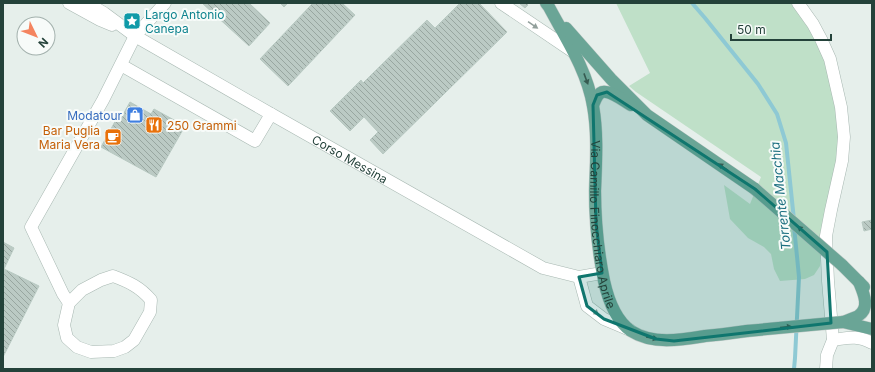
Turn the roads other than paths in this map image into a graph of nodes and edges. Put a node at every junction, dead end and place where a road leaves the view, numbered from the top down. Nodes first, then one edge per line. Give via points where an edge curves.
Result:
1 (69, 3) edge
2 (87, 3) edge
3 (165, 3) edge
4 (501, 3) edge
5 (798, 3) edge
6 (547, 5) edge
7 (131, 33) junction
8 (575, 53) junction
9 (121, 65) junction
10 (593, 105) junction
11 (271, 114) junction
12 (647, 116) junction
13 (602, 273) junction
14 (579, 276) junction
15 (859, 282) junction
16 (872, 295) edge
17 (69, 303) junction
18 (843, 322) junction
19 (872, 329) edge
20 (631, 331) junction
21 (833, 340) junction
22 (872, 343) edge
23 (826, 369) edge

1 - 7 street, Corso Messina
2 - 7 street, Corso Messina
3 - 7 street
4 -> 8 street
5 - 21 street via 813,24 830,59 841,107 844,137 842,161 826,236
6 - 8 main road, Via Camillo Finocchiaro Aprile
6 - 12 main road
7 - 9 street
7 - 11 street, Corso Messina
8 -> 10 main road, Via Camillo Finocchiaro Aprile via 587,81
9 - 11 street via 256,141
9 - 17 street via 31,227
10 - 12 main road via 597,95 607,92
10 - 13 main road, Via Camillo Finocchiaro Aprile via 596,125 596,223
11 - 14 street, Corso Messina via 542,268
15 -> 12 main road, bridge via 755,189
13 - 14 street, Corso Messina
13 - 20 main road, Via Camillo Finocchiaro Aprile via 612,306 620,320
14 -> 20 street via 586,306 604,319
15 - 16 main road
15 - 18 main road via 866,302 865,309 859,315
17 - 17 street via 64,325 68,338 77,347 91,352 125,347 134,340 150,312 151,300 143,291 113,276 82,290
18 - 19 main road
20 -> 18 main road, Via Camillo Finocchiaro Aprile, bridge via 656,340 674,341
21 - 22 street via 861,338
21 - 23 street via 827,355

